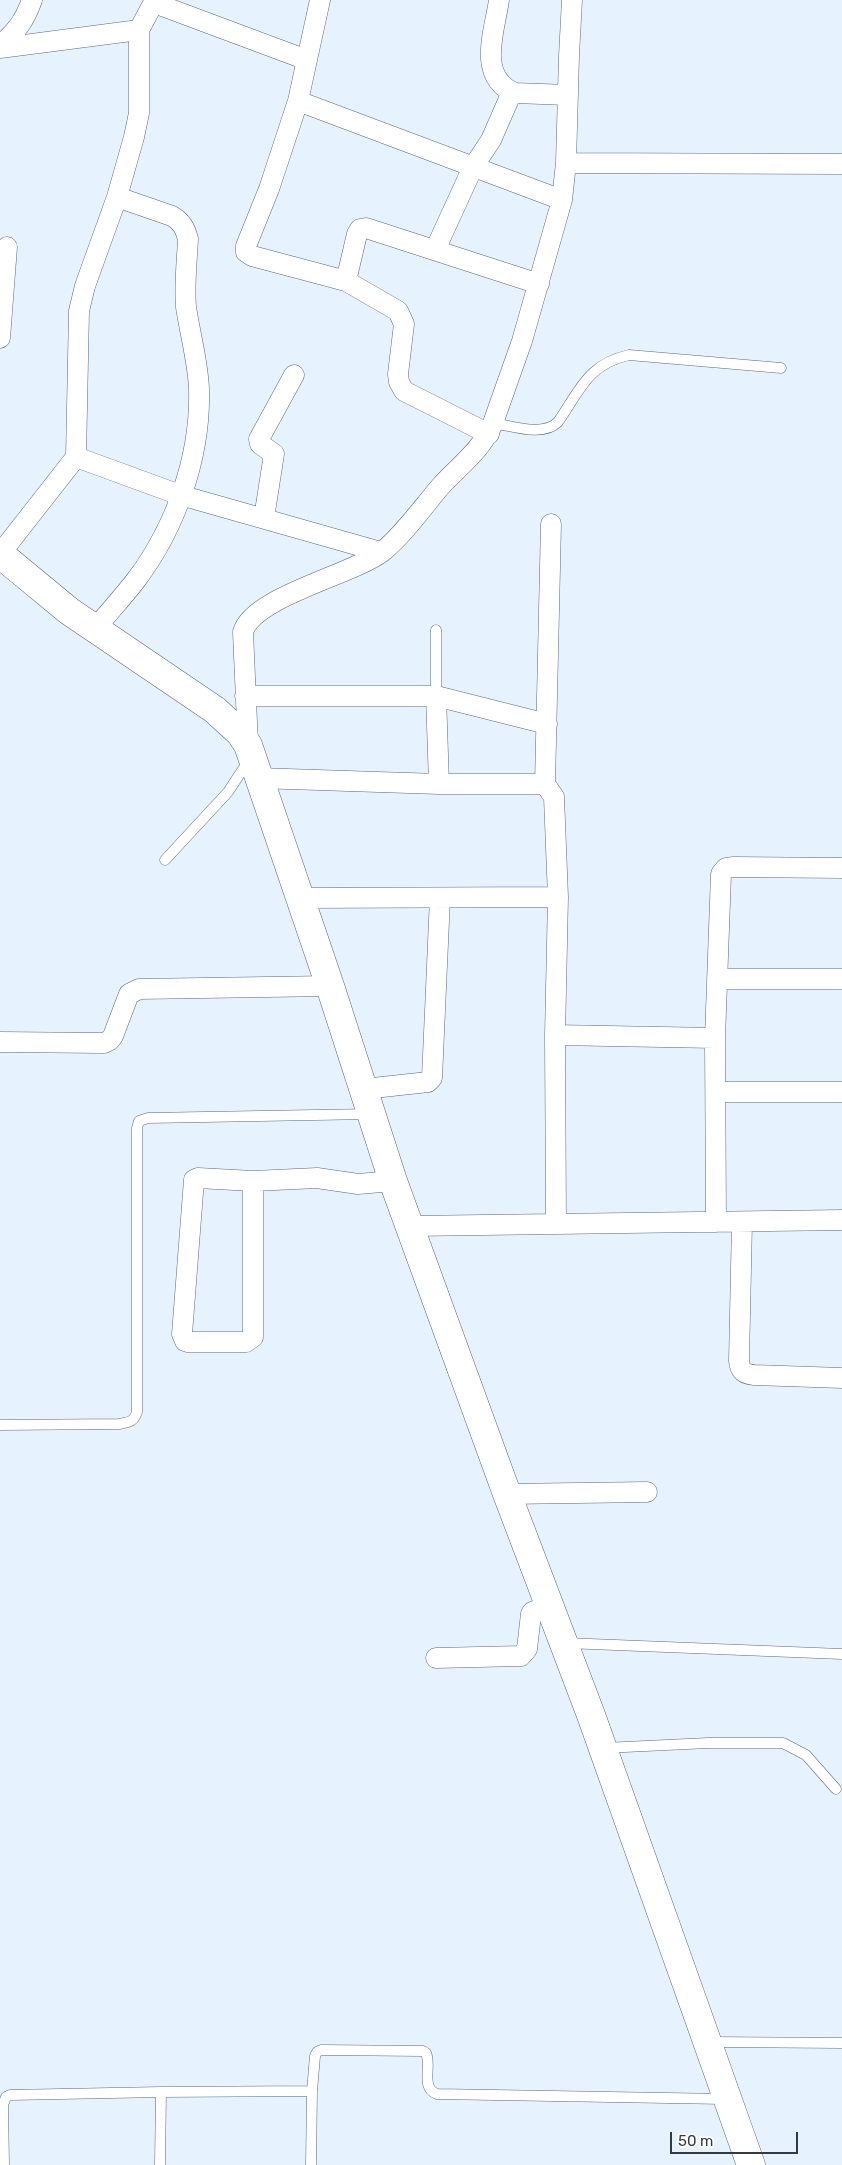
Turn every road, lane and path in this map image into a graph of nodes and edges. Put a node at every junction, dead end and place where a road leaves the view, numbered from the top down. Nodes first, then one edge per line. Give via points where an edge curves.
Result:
1 (32, 0) edge
2 (320, 0) edge
3 (499, 0) edge
4 (572, 0) edge
5 (154, 1) edge
6 (139, 30) junction
7 (0, 46) edge
8 (307, 60) junction
9 (512, 92) junction
10 (568, 95) junction
11 (298, 101) junction
12 (566, 163) junction
13 (842, 164) edge
14 (473, 167) junction
15 (117, 197) junction
16 (562, 200) junction
17 (7, 247) dead end
18 (434, 250) junction
19 (346, 281) junction
20 (538, 284) junction
21 (0, 338) edge
22 (781, 368) dead end
23 (294, 375) dead end
24 (491, 428) junction
25 (76, 457) junction
26 (180, 495) junction
27 (264, 518) junction
28 (551, 524) dead end
29 (381, 552) junction
30 (0, 554) edge
31 (95, 629) junction
32 (436, 630) dead end
33 (245, 696) junction
34 (436, 696) junction
35 (547, 724) junction
36 (252, 760) junction
37 (439, 784) junction
38 (545, 784) junction
39 (164, 860) dead end
40 (842, 868) edge
41 (558, 897) junction
42 (298, 898) junction
43 (440, 898) junction
44 (717, 979) junction
45 (842, 979) edge
46 (330, 986) junction
47 (555, 1035) junction
48 (716, 1038) junction
49 (0, 1042) edge
50 (717, 1092) junction
51 (842, 1092) edge
52 (368, 1101) junction
53 (253, 1181) junction
54 (393, 1181) junction
55 (842, 1220) edge
56 (716, 1222) junction
57 (742, 1222) junction
58 (556, 1224) junction
59 (411, 1226) junction
60 (842, 1378) edge
61 (0, 1425) edge
62 (647, 1492) dead end
63 (507, 1494) junction
64 (550, 1605) junction
65 (564, 1643) junction
66 (842, 1654) edge
67 (436, 1658) dead end
68 (603, 1748) junction
69 (836, 1789) dead end
70 (709, 2042) junction
71 (842, 2043) edge
72 (312, 2091) junction
73 (161, 2092) junction
74 (729, 2099) junction
75 (4, 2165) edge
76 (160, 2165) edge
77 (311, 2165) edge
78 (752, 2165) edge

1 - 7 street via 18,30
2 - 8 street
3 - 9 street via 490,46 491,63 500,81
4 - 10 street
5 - 6 street
5 - 8 street
6 - 7 street
6 - 15 street via 139,113
8 - 11 street
9 - 10 street
9 - 14 street via 490,140
10 - 12 street
11 - 14 street
11 - 19 street via 269,190 245,250 252,256
12 - 13 street
12 - 16 street
14 - 16 street
14 - 18 street
15 - 25 street via 79,312
15 - 26 street via 180,221 188,239 186,306 199,404 193,454
16 - 20 street
17 - 21 street
18 - 19 street via 363,228 357,234
18 - 20 street
19 - 24 street via 403,317 398,374 404,391
20 - 24 street
22 - 24 lane via 629,355 614,359 592,372 553,428
23 - 27 street via 259,439 260,444 274,454
24 - 29 street via 472,456
25 - 26 street
25 - 30 street
26 - 27 street
26 - 31 street via 154,554
27 - 29 street
28 - 35 street
29 - 33 street via 271,604 252,617 243,632
30 - 31 street
31 - 36 street via 215,710 240,733
32 - 34 lane
33 - 34 street
33 - 36 street
34 - 35 street
34 - 37 street
35 - 38 street
36 - 37 street
36 - 39 lane via 228,792
36 - 42 street
37 - 38 street
38 - 41 street via 554,797
40 - 44 street via 726,868 720,879
41 - 43 street
41 - 47 street
42 - 43 street
42 - 46 street
43 - 52 street via 432,1078
44 - 45 street
44 - 48 street
46 - 49 street via 139,989 129,994 113,1036 104,1043
46 - 52 street
47 - 48 street
47 - 58 street
48 - 50 street
50 - 51 street
50 - 56 street
52 - 54 street
52 - 61 lane via 139,1121 136,1417 133,1421 119,1424
53 - 53 street via 253,1337 246,1342 188,1342 182,1334 193,1181 198,1178
53 - 54 street via 317,1178 358,1184
54 - 59 street
55 - 57 street
56 - 57 street
56 - 58 street
57 - 60 street via 741,1370 754,1375
58 - 59 street
59 - 63 street
62 - 63 street
63 - 64 street
64 - 65 street
64 - 67 street via 530,1614 527,1649 521,1656
65 - 66 lane
65 - 68 street
68 - 69 lane via 783,1743 806,1755
68 - 70 street
70 - 71 lane
70 - 74 street
72 - 73 lane
72 - 74 lane via 318,2051 418,2050 428,2056 428,2087 437,2094
72 - 77 lane
73 - 75 lane via 10,2095 3,2105
73 - 76 lane
74 - 78 street

